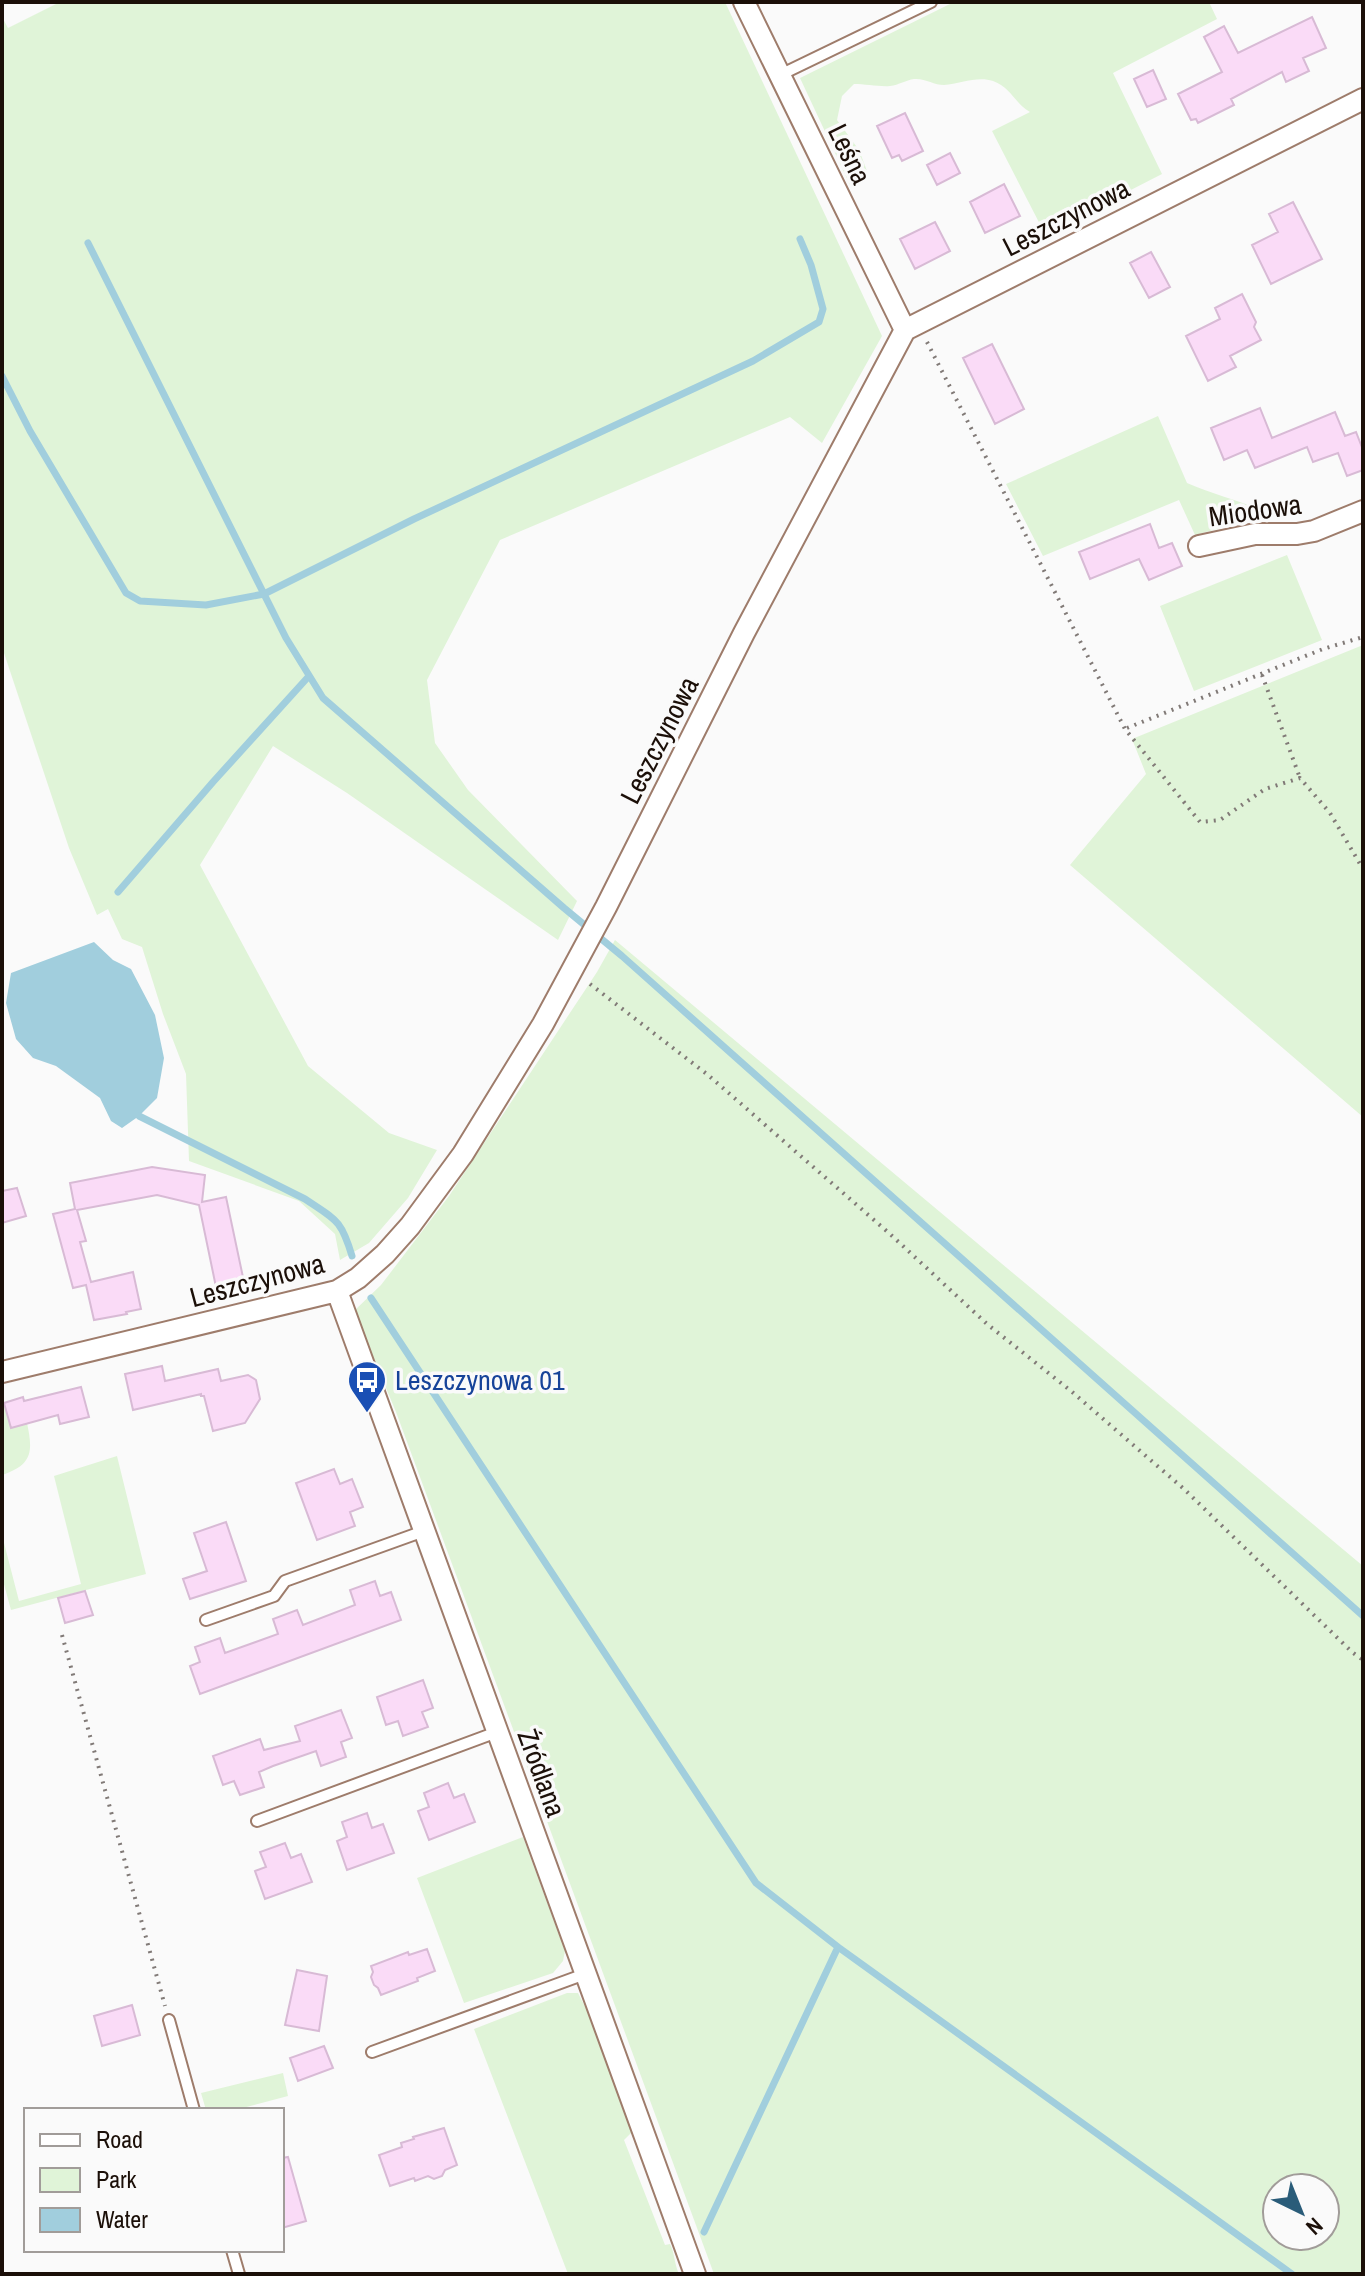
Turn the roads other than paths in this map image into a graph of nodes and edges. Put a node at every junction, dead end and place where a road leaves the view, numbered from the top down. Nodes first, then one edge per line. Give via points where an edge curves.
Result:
1 (744, 2) edge
2 (931, 2) edge
3 (780, 75) junction
4 (1363, 99) edge
5 (911, 327) junction
6 (1363, 511) edge
7 (1199, 546) dead end
8 (337, 1291) junction
9 (2, 1372) edge
10 (424, 1531) junction
11 (206, 1620) dead end
12 (497, 1732) junction
13 (257, 1821) dead end
14 (585, 1974) junction
15 (169, 2020) road end
16 (372, 2052) dead end
17 (193, 2108) edge
18 (233, 2252) edge
19 (239, 2274) edge
20 (695, 2274) edge

1 - 3 street, Leśna
2 - 3 lane
3 - 5 street, Leśna
4 - 5 street, Leszczynowa
5 - 8 street, Leszczynowa via 744,633 543,1024 463,1154 416,1218 385,1254
6 - 7 street, Miodowa via 1306,533 1255,534
8 - 9 street, Leszczynowa
8 - 10 street, Źródlana
10 - 11 lane via 285,1581 274,1596
10 - 12 street, Źródlana
12 - 13 lane
12 - 14 street, Źródlana
14 - 16 lane
14 - 20 street, Źródlana
15 - 17 lane
18 - 19 lane

